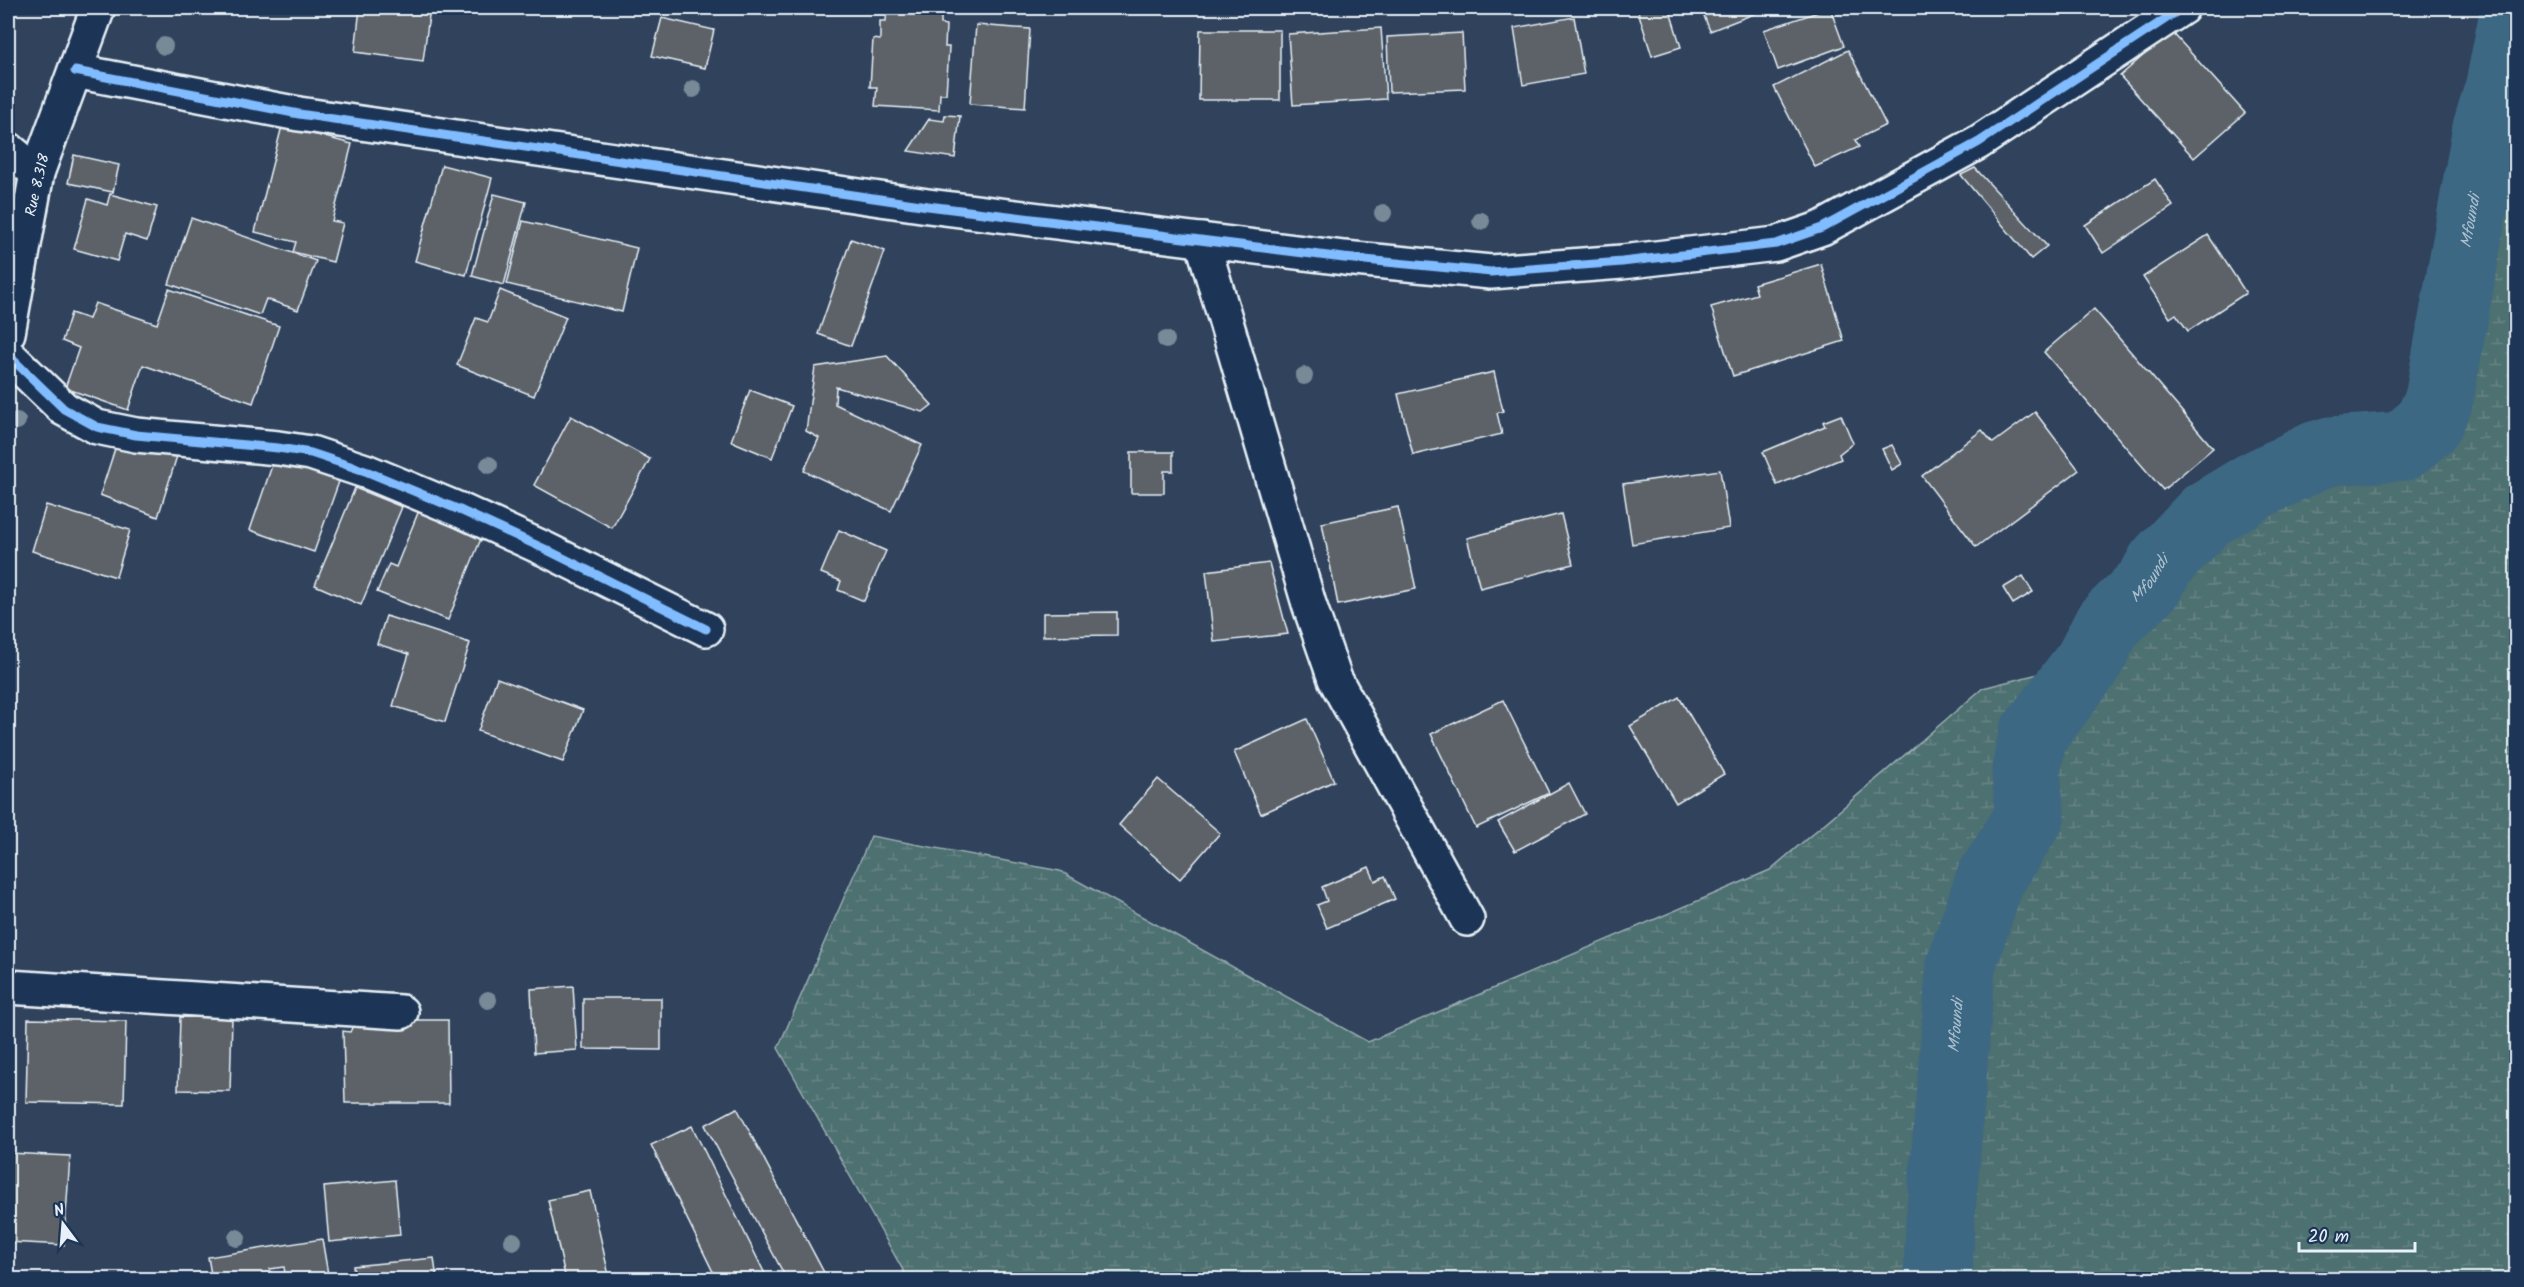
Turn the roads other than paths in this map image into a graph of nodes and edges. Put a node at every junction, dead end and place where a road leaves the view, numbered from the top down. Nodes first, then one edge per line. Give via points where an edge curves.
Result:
1 (98, 8) edge
2 (2182, 8) edge
3 (75, 71) junction
4 (8, 149) edge
5 (37, 173) junction
6 (1202, 240) junction
7 (8, 333) edge
8 (8, 355) edge
9 (706, 629) dead end
10 (1467, 919) dead end
11 (8, 987) edge
12 (401, 1012) dead end

1 - 3 street, Rue 8.318
2 - 6 street via 1978,142 1822,228 1776,244 1491,272
3 - 5 street, Rue 8.318
3 - 6 street via 299,114 928,206
4 - 5 street
5 - 7 street, Rue 8.318
6 - 10 street via 1335,679
8 - 9 street via 64,409 97,427 320,456 462,511
11 - 12 street

